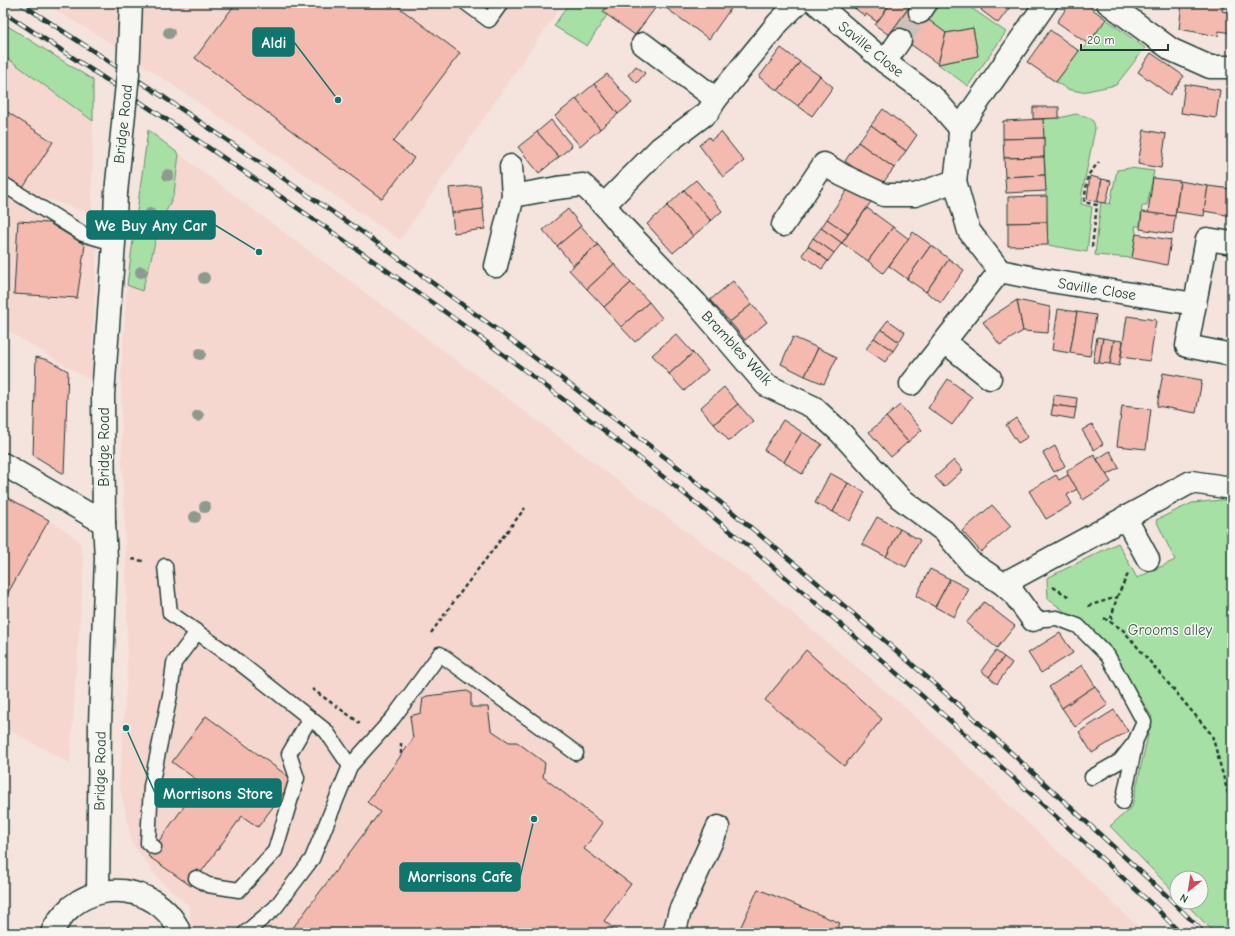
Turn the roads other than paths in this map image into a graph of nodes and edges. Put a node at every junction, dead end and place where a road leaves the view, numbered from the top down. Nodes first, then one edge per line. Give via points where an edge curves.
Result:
1 (130, 3) edge
2 (466, 3) edge
3 (501, 3) edge
4 (798, 3) edge
5 (816, 3) edge
6 (1046, 3) edge
7 (1108, 3) edge
8 (900, 40) tunnel mouth
9 (643, 44) dead end
10 (885, 62) junction
11 (1232, 67) edge
12 (712, 105) junction
13 (960, 128) junction
14 (511, 166) dead end
15 (955, 181) junction
16 (3, 184) edge
17 (513, 196) junction
18 (604, 205) junction
19 (783, 224) dead end
20 (114, 243) junction
21 (1232, 243) edge
22 (496, 266) dead end
23 (1000, 271) junction
24 (1195, 304) junction
25 (945, 342) junction
26 (1232, 355) edge
27 (990, 378) dead end
28 (911, 384) dead end
29 (3, 464) edge
30 (1232, 486) edge
31 (1125, 518) junction
32 (104, 523) junction
33 (1148, 559) dead end
34 (164, 566) road end
35 (1003, 584) junction
36 (1033, 620) joint
37 (197, 632) junction
38 (310, 718) junction
39 (1135, 742) junction
40 (576, 753) dead end
41 (350, 766) junction
42 (1092, 778) dead end
43 (1123, 802) dead end
44 (718, 827) dead end
45 (154, 847) dead end
46 (196, 878) dead end
47 (98, 892) junction
48 (52, 933) edge
49 (180, 933) edge
50 (245, 933) edge
51 (674, 933) edge

1 - 20 street, Bridge Road, bridge via 128,74 116,193
2 - 3 lane via 489,20
4 - 12 street via 778,23
5 - 10 street, Saville Close
6 - 13 street
7 - 11 street via 1172,50 1210,66
8 - 10 street
9 - 12 street
10 - 13 street, Saville Close via 934,98
12 - 18 street via 660,148
13 - 15 street
14 - 17 street
15 - 19 street via 916,195 884,195 824,164
15 - 23 street via 969,231
16 - 20 lane via 83,234
17 - 18 street, Brambles Walk via 582,185
17 - 22 street
18 - 35 street, Brambles Walk via 696,303 766,384 813,407 841,433 900,498 944,531 970,562
20 - 32 street, Bridge Road via 103,395
21 - 24 street via 1207,239
23 - 24 street, Saville Close
23 - 25 street
24 - 26 street via 1187,346
25 - 27 street
25 - 28 street
29 - 32 street
30 - 31 street via 1191,482
31 - 33 street
31 - 35 street
32 - 47 street, Bridge Road via 106,558 100,724
34 - 37 lane via 170,612
35 - 36 street, Brambles Walk via 1014,594
36 - 39 lane via 1057,618 1078,626 1108,656 1144,722
37 - 38 lane
37 - 45 lane via 174,663 151,786 148,843
38 - 41 lane via 326,730
38 - 46 lane via 289,754 297,778 275,851 239,890 208,885
39 - 42 lane via 1120,761
39 - 43 lane
40 - 41 lane via 440,654 393,718
41 - 50 lane via 312,859 275,908
44 - 51 street via 680,911
47 - 48 street via 80,900 65,913
47 - 49 street via 121,890 143,895 162,907 177,924

